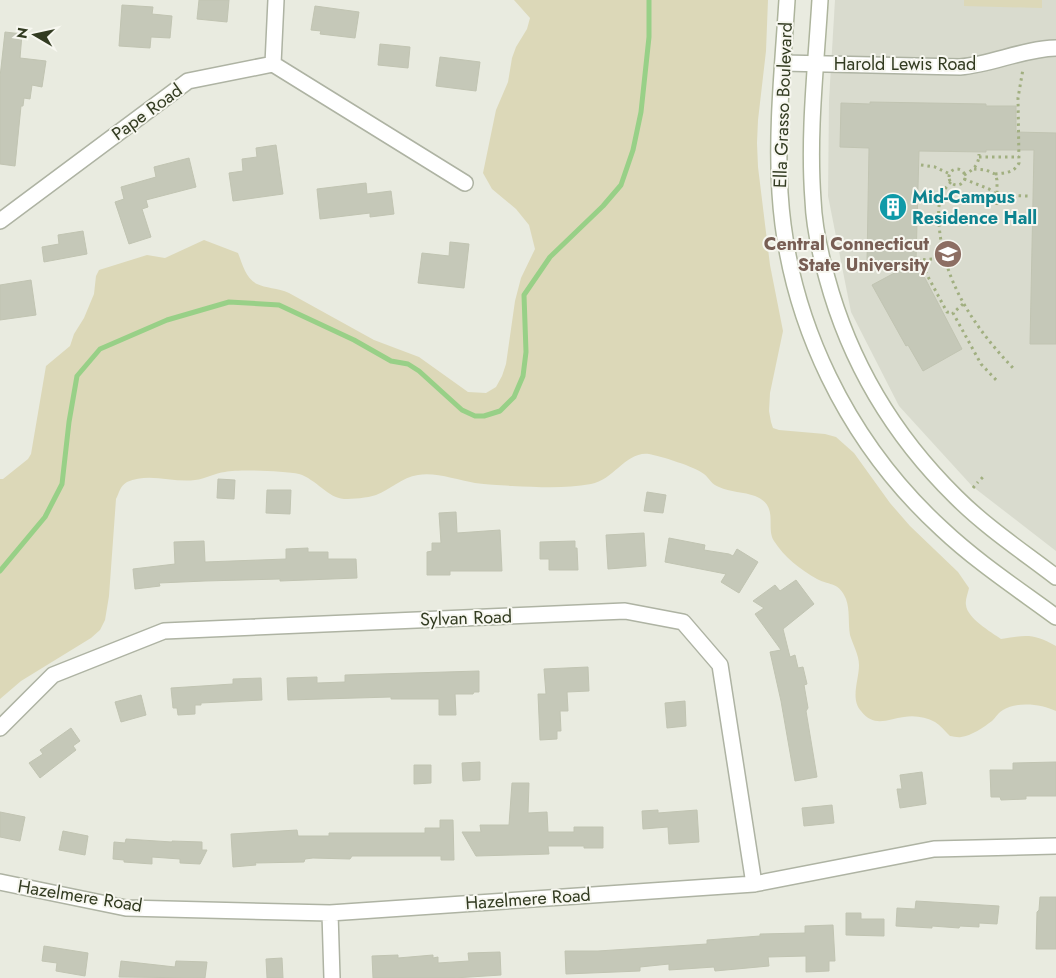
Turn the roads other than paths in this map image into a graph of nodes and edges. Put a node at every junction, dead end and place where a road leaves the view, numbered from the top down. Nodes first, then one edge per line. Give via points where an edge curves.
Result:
1 (276, 0) edge
2 (787, 0) edge
3 (820, 0) edge
4 (1056, 48) edge
5 (783, 63) junction
6 (273, 64) junction
7 (816, 64) junction
8 (464, 183) dead end
9 (0, 221) edge
10 (1056, 577) edge
11 (1056, 617) edge
12 (0, 728) edge
13 (1056, 846) edge
14 (0, 882) edge
15 (754, 884) junction
16 (330, 913) junction
17 (332, 978) edge

1 - 6 street
2 - 5 street, Ella Grasso Boulevard
3 - 7 street, Ella Grasso Boulevard
4 - 7 street, Harold Lewis Road via 960,67
5 - 7 street, Harold Lewis Road
5 - 11 street, Ella Grasso Boulevard via 779,159 784,232 804,316 833,384 869,446 917,504 963,548
6 - 8 street
6 - 9 street, Pape Road via 188,81
7 - 10 street, Ella Grasso Boulevard via 811,170 814,217 832,295 853,355 894,424 940,480 979,518
12 - 15 street, Sylvan Road via 54,676 164,631 625,611 684,622 720,665
13 - 15 street, Hazelmere Road via 934,849
14 - 16 street, Hazelmere Road via 126,908
15 - 16 street, Hazelmere Road
16 - 17 street

